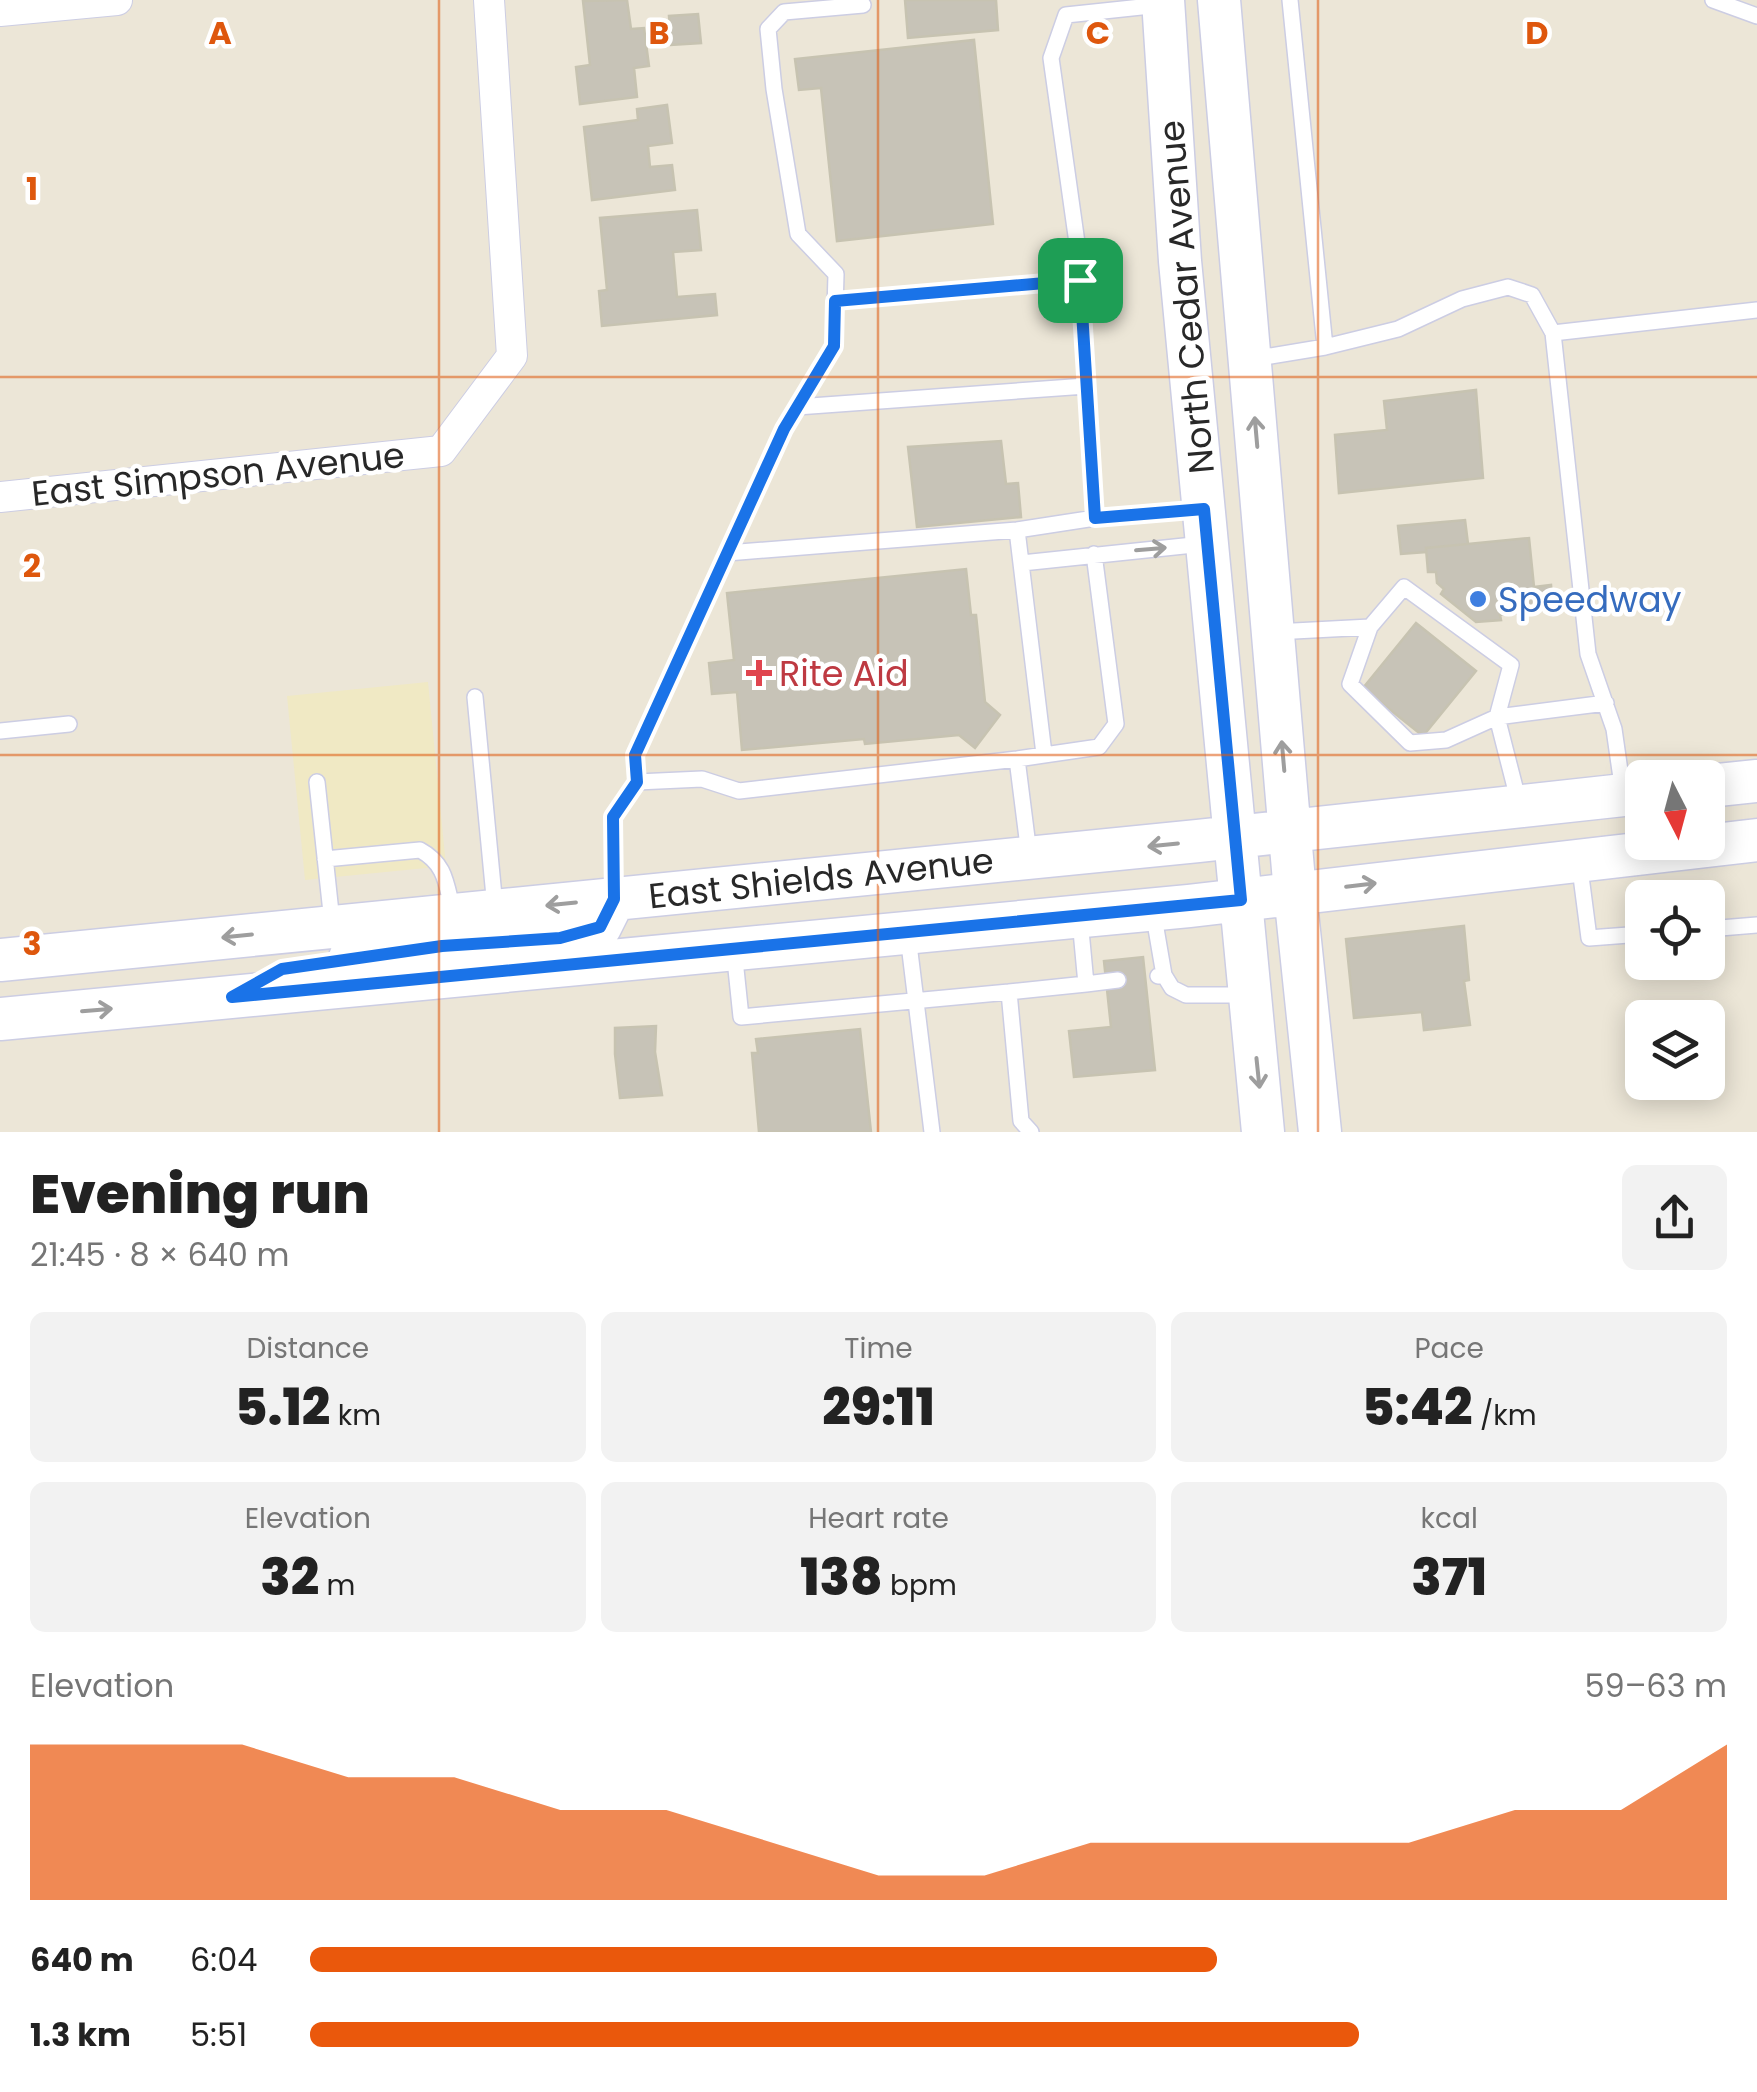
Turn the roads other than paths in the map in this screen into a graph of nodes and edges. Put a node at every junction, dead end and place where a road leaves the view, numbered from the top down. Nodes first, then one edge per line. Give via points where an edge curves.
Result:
1 (116, 0) edge
2 (490, 0) edge
3 (1220, 0) edge
4 (1290, 0) edge
5 (1713, 0) edge
6 (1164, 2) edge
7 (864, 5) dead end
8 (795, 6) edge
9 (0, 11) edge
10 (1757, 16) edge
11 (1175, 184) junction
12 (1080, 280) junction
13 (835, 301) junction
14 (1757, 310) edge
15 (1554, 333) junction
16 (1325, 347) junction
17 (1250, 360) junction
18 (1086, 386) junction
19 (798, 407) junction
20 (0, 497) edge
21 (1095, 518) junction
22 (1205, 526) junction
23 (1017, 530) junction
24 (727, 553) junction
25 (1094, 554) junction
26 (1022, 563) junction
27 (1370, 628) junction
28 (1273, 632) junction
29 (476, 697) dead end
30 (1606, 703) junction
31 (1497, 717) junction
32 (69, 724) dead end
33 (0, 731) edge
34 (1044, 754) junction
35 (1017, 759) junction
36 (1625, 767) edge
37 (1757, 781) edge
38 (317, 782) dead end
39 (637, 782) junction
40 (1725, 784) edge
41 (1625, 795) edge
42 (1520, 807) junction
43 (1290, 832) junction
44 (1235, 838) junction
45 (1757, 840) edge
46 (1029, 858) junction
47 (325, 860) junction
48 (1579, 860) junction
49 (1295, 894) junction
50 (614, 899) junction
51 (1241, 900) junction
52 (1153, 909) junction
53 (474, 913) junction
54 (1080, 916) junction
55 (1757, 925) edge
56 (332, 927) junction
57 (1725, 928) edge
58 (907, 932) junction
59 (1625, 935) edge
60 (734, 949) junction
61 (0, 960) edge
62 (1118, 980) dead end
63 (1086, 984) junction
64 (1009, 992) junction
65 (1250, 994) junction
66 (232, 997) junction
67 (915, 1001) junction
68 (0, 1020) edge
69 (932, 1132) edge
70 (1030, 1132) edge
71 (1264, 1132) edge
72 (1320, 1132) edge

1 - 9 street
2 - 20 street, East Simpson Avenue via 512,356 441,451
3 - 17 main road, North Cedar Avenue
4 - 16 lane
5 - 10 lane
6 - 11 main road, North Cedar Avenue
6 - 12 lane via 1066,14 1051,58
7 - 8 lane
8 - 13 lane via 768,29 774,89 798,234 836,274
11 - 17 main road via 1194,206 1205,236 1210,323 1219,346 1228,356
11 - 22 main road, North Cedar Avenue
12 - 13 lane
12 - 18 lane
13 - 19 lane via 834,346
14 - 15 lane
15 - 16 lane via 1532,295 1508,286 1398,329
15 - 30 lane via 1588,654
16 - 17 lane
28 -> 17 main road, North Cedar Avenue
18 - 19 lane
18 - 21 lane
19 - 24 lane
21 - 22 lane
21 - 23 lane
25 -> 22 lane
22 - 44 main road, North Cedar Avenue
23 - 24 lane
23 - 26 lane
24 - 39 lane via 635,755
25 - 26 lane
25 - 34 lane via 1116,724 1099,747
26 - 34 lane
27 - 28 lane
27 - 31 lane via 1350,684 1410,743 1446,740
27 - 31 lane via 1404,587 1511,665
43 -> 28 main road, North Cedar Avenue
29 - 53 lane
30 - 31 lane
30 - 36 lane
31 - 42 lane
32 - 33 lane
34 - 35 lane
35 - 39 lane via 739,791 702,780
35 - 46 lane
37 - 40 main road
38 - 47 lane
39 - 50 lane via 613,817
41 - 42 main road, East Shields Avenue
42 - 43 main road, East Shields Avenue
43 - 44 main road, East Shields Avenue
43 - 49 main road, North Cedar Avenue
44 -> 46 main road, East Shields Avenue
44 - 51 main road, North Cedar Avenue
45 - 48 main road, East Shields Avenue
46 - 50 main road, East Shields Avenue
47 - 53 lane via 420,850 433,857
47 - 56 lane
49 -> 48 main road, East Shields Avenue
48 - 59 lane via 1589,938
49 - 51 main road, East Shields Avenue
49 - 72 main road, North Cedar Avenue
50 -> 53 main road, East Shields Avenue
50 - 66 main road via 600,927 560,938 442,946 282,969
51 - 52 main road, East Shields Avenue
51 - 65 main road, North Cedar Avenue
52 - 54 main road, East Shields Avenue
52 - 65 lane via 1160,975 1172,988 1186,995
53 - 56 main road, East Shields Avenue
54 - 58 main road, East Shields Avenue
54 - 63 lane
55 - 57 lane
56 -> 61 main road, East Shields Avenue
58 - 60 main road, East Shields Avenue
58 - 67 lane
60 - 66 main road, East Shields Avenue
60 - 67 lane via 740,1018
62 - 63 lane
63 - 64 lane
64 - 67 lane
64 - 70 lane via 1022,1121
65 -> 71 main road, North Cedar Avenue
68 -> 66 main road, East Shields Avenue
67 - 69 lane

